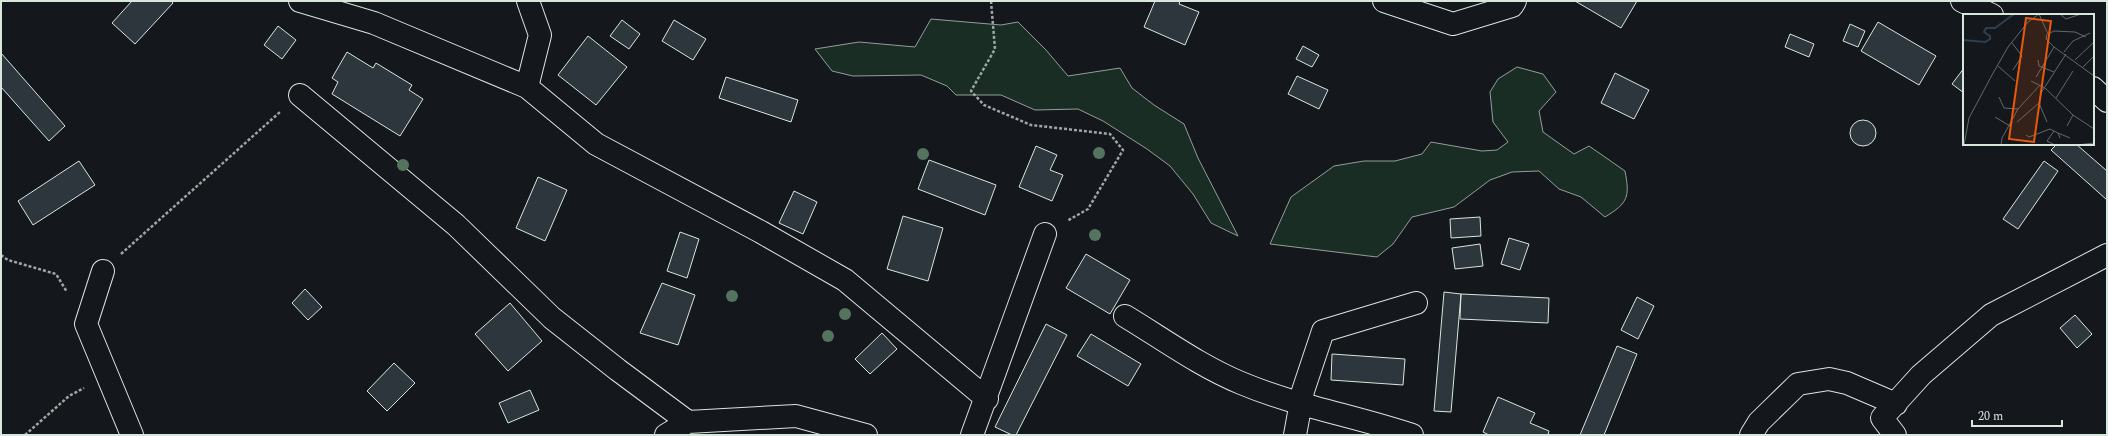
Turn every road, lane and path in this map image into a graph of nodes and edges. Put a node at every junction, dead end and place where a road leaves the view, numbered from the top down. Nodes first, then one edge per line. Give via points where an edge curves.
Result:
1 (300, 1) edge
2 (528, 1) edge
3 (991, 1) edge
4 (1384, 1) edge
5 (1515, 1) edge
6 (1962, 1) edge
7 (1990, 14) edge
8 (526, 87) junction
9 (2094, 89) edge
10 (300, 95) joint
11 (2107, 101) edge
12 (1045, 234) joint
13 (1, 255) edge
14 (2107, 255) edge
15 (103, 271) joint
16 (1416, 303) dead end
17 (1125, 316) dead end
18 (86, 324) junction
19 (107, 376) junction
20 (987, 399) junction
21 (1896, 404) junction
22 (1300, 405) junction
23 (688, 422) junction
24 (25, 435) edge
25 (132, 435) edge
26 (666, 435) edge
27 (866, 435) edge
28 (972, 435) edge
29 (1295, 435) edge
30 (1412, 435) edge
31 (1751, 435) edge
32 (1895, 435) edge

1 - 8 street via 374,24
2 - 8 street via 540,35
3 - 12 path via 995,49 971,91 984,105 1031,125 1110,134 1123,150 1088,209
4 - 5 street via 1453,24 1512,6
6 - 7 street
8 - 20 street via 596,144 845,280
9 - 11 street
10 - 15 path via 180,199
10 - 23 street via 456,224 552,318
12 - 20 street
13 - 18 path via 8,260 56,274
14 - 21 street via 1991,315 1921,375
15 - 18 street
16 - 22 street via 1323,331
17 - 22 street via 1203,364 1240,383
18 - 19 street
19 - 24 path via 69,396
19 - 25 street
20 - 28 street
21 - 31 street via 1847,383 1828,378 1798,384 1759,422
21 - 32 street via 1882,418
22 - 29 street
22 - 30 street via 1378,423
23 - 26 street
23 - 27 street via 796,416

